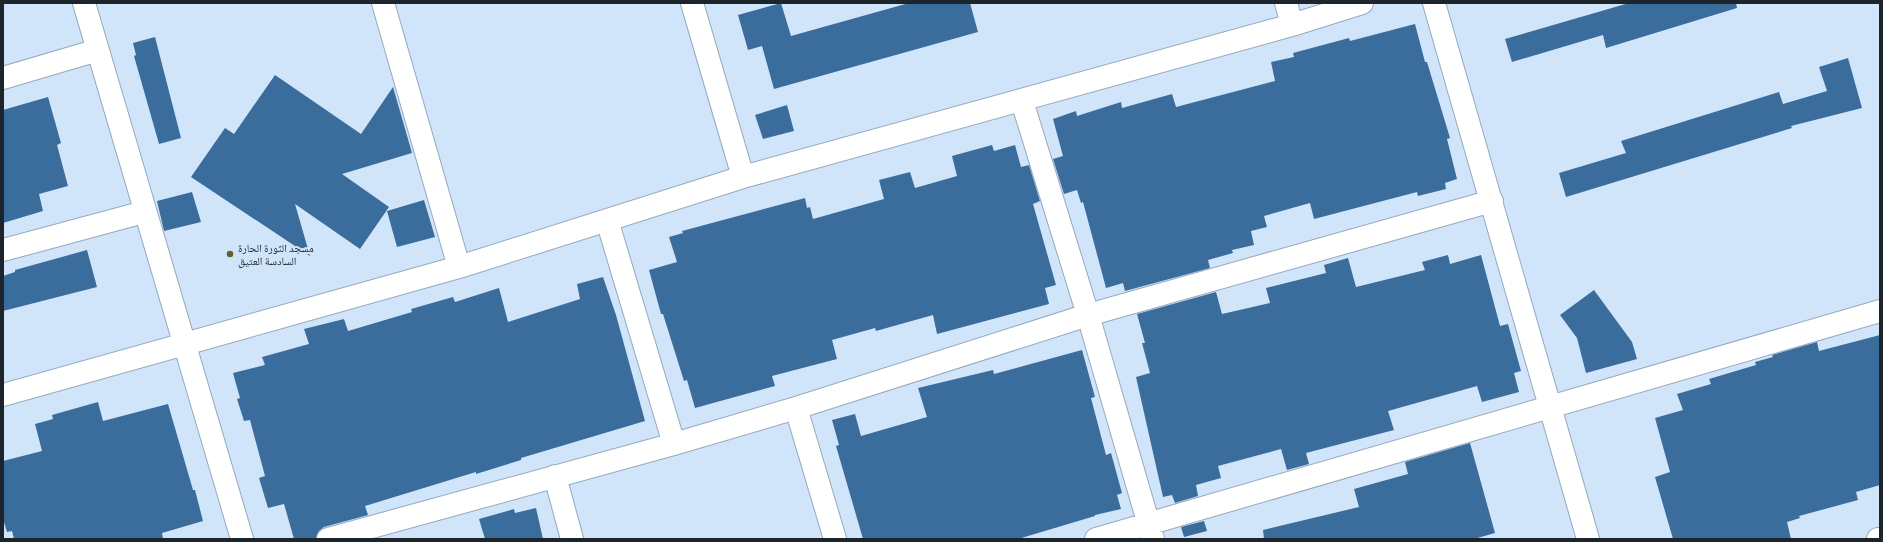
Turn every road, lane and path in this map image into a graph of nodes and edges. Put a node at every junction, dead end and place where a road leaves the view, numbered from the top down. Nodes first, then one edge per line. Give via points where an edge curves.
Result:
1 (84, 3) edge
2 (383, 3) edge
3 (692, 3) edge
4 (1286, 3) edge
5 (1362, 3) edge
6 (1434, 3) edge
7 (1292, 25) junction
8 (98, 50) junction
9 (3, 78) edge
10 (1022, 101) junction
11 (743, 177) junction
12 (1492, 201) junction
13 (144, 212) junction
14 (607, 220) junction
15 (3, 250) edge
16 (459, 267) junction
17 (1880, 312) edge
18 (1088, 315) junction
19 (183, 345) junction
20 (3, 395) edge
21 (796, 408) junction
22 (1549, 408) junction
23 (674, 444) junction
24 (555, 476) junction
25 (1151, 532) edge
26 (242, 539) edge
27 (328, 539) edge
28 (572, 539) edge
29 (835, 539) edge
30 (1096, 539) edge
31 (1588, 539) edge

1 - 8 street
2 - 16 street
3 - 11 street
4 - 7 street
5 - 7 street
6 - 12 street
7 - 10 street
8 - 9 street
8 - 13 street
10 - 11 street
10 - 18 street
11 - 14 street
12 - 18 street
12 - 22 street
13 - 15 street
13 - 19 street
14 - 16 street
14 - 23 street
16 - 19 street
17 - 22 street
18 - 21 street
18 - 25 street
19 - 20 street
19 - 26 street
21 - 23 street
21 - 29 street
22 - 25 street
22 - 31 street
23 - 24 street
24 - 27 street
24 - 28 street
25 - 30 street

